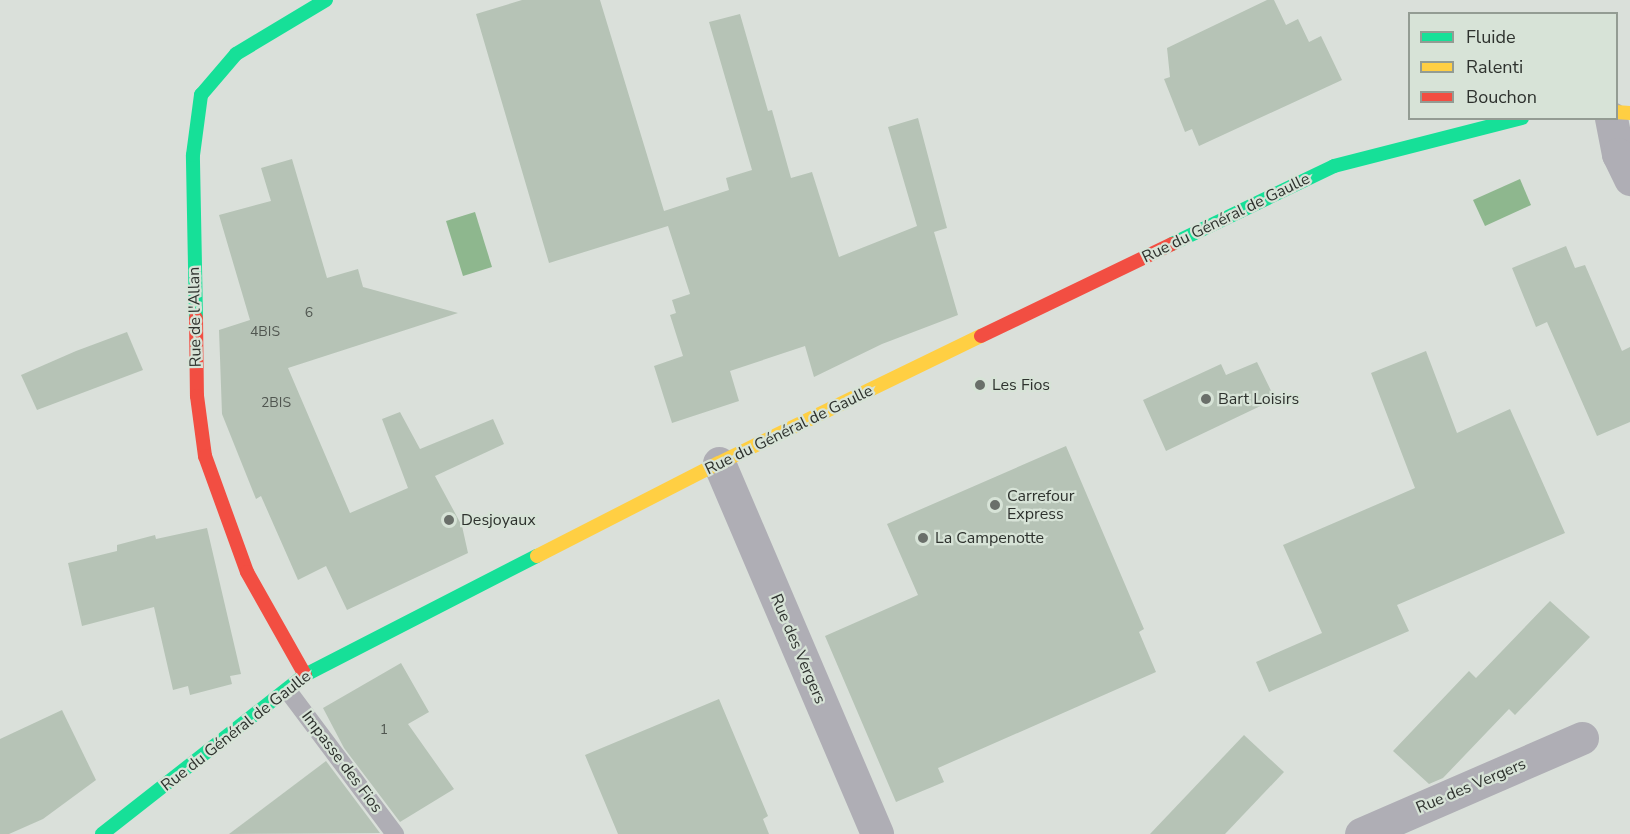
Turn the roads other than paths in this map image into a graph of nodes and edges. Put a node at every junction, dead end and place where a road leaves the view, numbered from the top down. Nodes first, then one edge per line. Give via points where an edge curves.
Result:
1 (326, 0) edge
2 (1514, 120) edge
3 (1611, 120) edge
4 (1630, 179) edge
5 (719, 463) junction
6 (305, 675) junction
7 (288, 691) junction
8 (1582, 738) dead end
9 (102, 834) edge
10 (395, 834) edge
11 (877, 834) edge
12 (1361, 834) edge

1 - 6 main road, Rue de l'Allan via 237,54 201,95 193,155 197,396 205,456 247,572
2 - 5 main road, Rue du Général de Gaulle via 1334,166
3 - 4 street via 1618,154
5 - 6 main road, Rue du Général de Gaulle
5 - 11 street, Rue des Vergers
6 - 7 main road, Rue du Général de Gaulle
7 - 9 main road, Rue du Général de Gaulle
7 - 10 lane, Impasse des Fios
8 - 12 street, Rue des Vergers

